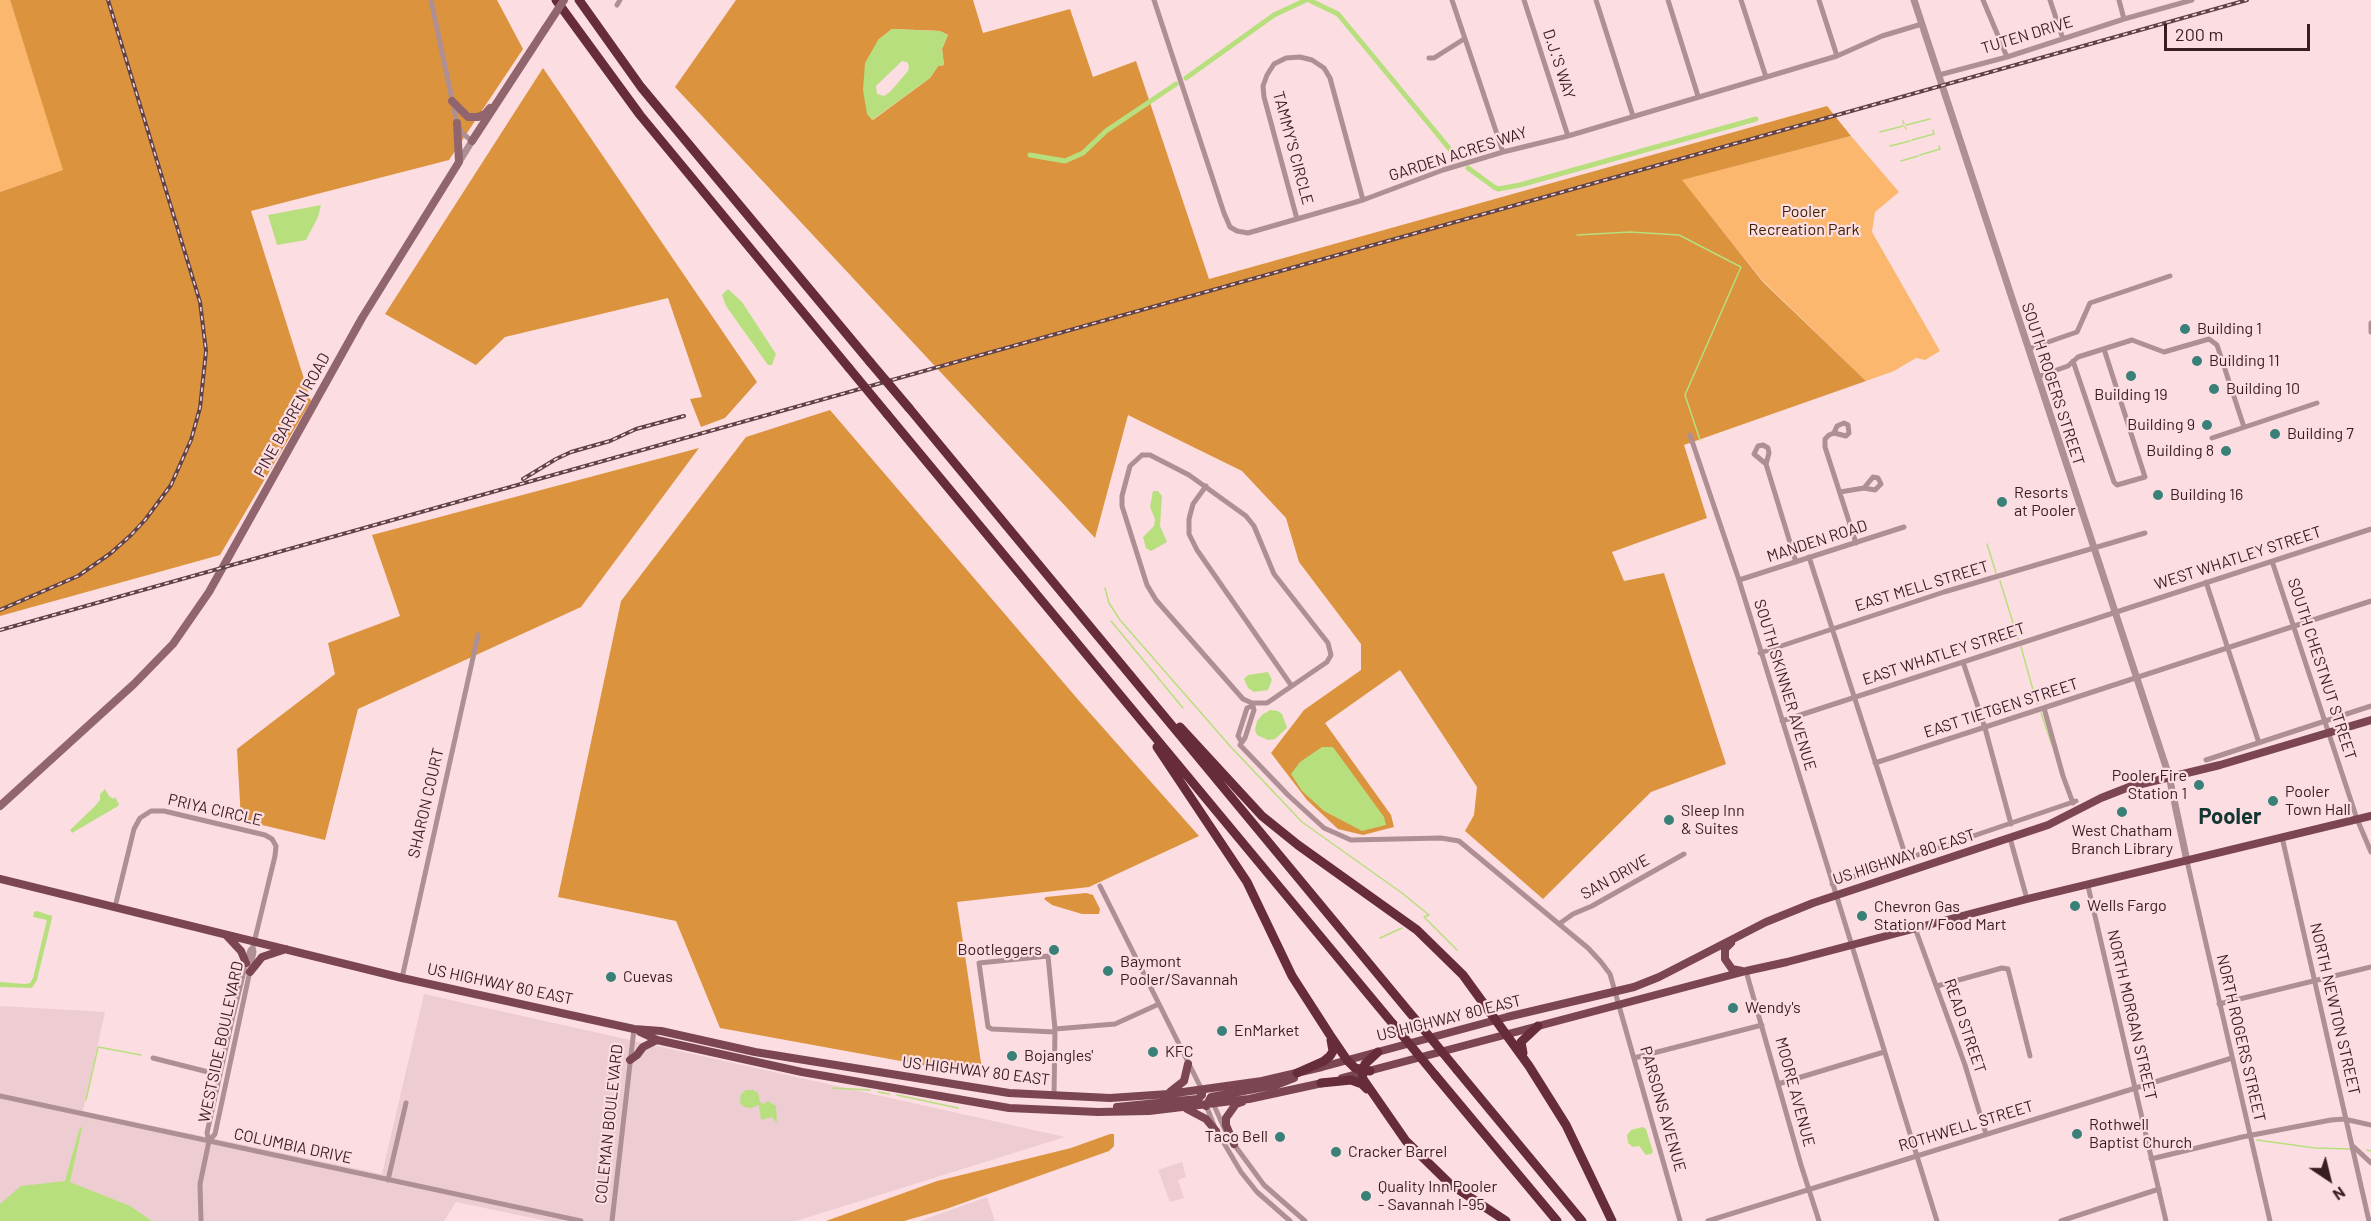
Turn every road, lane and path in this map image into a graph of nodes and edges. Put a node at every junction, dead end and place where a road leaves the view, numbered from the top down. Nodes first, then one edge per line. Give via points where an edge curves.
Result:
1 (431, 0) edge
2 (556, 0) edge
3 (564, 0) edge
4 (579, 0) edge
5 (1154, 0) edge
6 (1452, 0) edge
7 (1524, 0) edge
8 (1596, 0) edge
9 (1668, 0) edge
10 (1741, 0) edge
11 (1819, 0) edge
12 (1914, 0) edge
13 (1983, 0) edge
14 (2050, 0) edge
15 (2119, 0) edge
16 (2192, 0) edge
17 (2124, 19) junction
18 (1922, 24) junction
19 (1464, 39) junction
20 (2063, 39) junction
21 (1837, 56) junction
22 (2007, 57) junction
23 (1429, 58) dead end
24 (1939, 75) junction
25 (1766, 77) junction
26 (507, 86) junction
27 (1698, 96) junction
28 (452, 101) junction
29 (1633, 116) junction
30 (457, 123) junction
31 (1568, 136) junction
32 (472, 141) junction
33 (1503, 152) junction
34 (459, 162) junction
35 (1363, 200) junction
36 (1297, 219) junction
37 (2170, 276) dead end
38 (2371, 323) edge
39 (2371, 332) edge
40 (2028, 349) junction
41 (2104, 349) junction
42 (2073, 361) junction
43 (2037, 377) junction
44 (2317, 403) dead end
45 (2244, 427) junction
46 (1834, 433) dead end
47 (1690, 435) dead end
48 (2212, 438) dead end
49 (1766, 464) dead end
50 (1206, 486) junction
51 (1864, 488) dead end
52 (1840, 492) junction
53 (1904, 527) dead end
54 (2371, 530) edge
55 (2145, 533) dead end
56 (1856, 543) junction
57 (2093, 549) junction
58 (1809, 558) junction
59 (2272, 561) junction
60 (1796, 562) junction
61 (1738, 580) junction
62 (2206, 582) junction
63 (2371, 601) edge
64 (2114, 613) junction
65 (2294, 627) junction
66 (1831, 628) junction
67 (478, 635) dead end
68 (2228, 648) junction
69 (1760, 653) junction
70 (1963, 662) junction
71 (2136, 678) junction
72 (1135, 682) junction
73 (1290, 685) junction
74 (1853, 698) junction
75 (1252, 704) junction
76 (2371, 706) edge
77 (2044, 708) junction
78 (1138, 717) junction
79 (2325, 720) junction
80 (2371, 720) edge
81 (1782, 721) junction
82 (1985, 728) junction
83 (1241, 729) junction
84 (1248, 731) junction
85 (2329, 731) junction
86 (1242, 741) junction
87 (2259, 743) junction
88 (2206, 760) dead end
89 (1875, 763) junction
90 (2169, 777) junction
91 (0, 806) edge
92 (2371, 816) edge
93 (2357, 819) junction
94 (2011, 824) junction
95 (2282, 837) junction
96 (2010, 838) junction
97 (2371, 851) edge
98 (1684, 854) dead end
99 (1906, 857) junction
100 (2187, 861) junction
101 (0, 874) edge
102 (0, 879) edge
103 (14, 883) junction
104 (1832, 884) junction
105 (1100, 886) dead end
106 (2088, 886) junction
107 (1835, 896) junction
108 (2026, 899) junction
109 (115, 907) junction
110 (1559, 924) junction
111 (1915, 928) junction
112 (224, 934) junction
113 (1743, 934) junction
114 (253, 944) junction
115 (1851, 944) junction
116 (287, 949) junction
117 (248, 967) junction
118 (2371, 967) edge
119 (1746, 970) junction
120 (402, 978) junction
121 (2314, 981) junction
122 (1937, 986) junction
123 (1614, 992) junction
124 (1159, 1004) junction
125 (2219, 1004) junction
126 (1618, 1005) junction
127 (1495, 1022) junction
128 (1538, 1026) junction
129 (1762, 1026) junction
130 (634, 1029) junction
131 (1055, 1030) junction
132 (1506, 1034) junction
133 (1330, 1035) junction
134 (657, 1040) junction
135 (1378, 1052) junction
136 (1884, 1052) junction
137 (2030, 1056) dead end
138 (153, 1058) dead end
139 (1634, 1058) junction
140 (2232, 1059) junction
141 (630, 1060) junction
142 (1347, 1060) junction
143 (1188, 1064) junction
144 (1529, 1066) junction
145 (1322, 1067) junction
146 (1365, 1071) junction
147 (1298, 1073) junction
148 (220, 1074) junction
149 (228, 1076) junction
150 (1321, 1083) junction
151 (1778, 1084) junction
152 (2135, 1087) junction
153 (1202, 1090) junction
154 (1166, 1094) junction
155 (0, 1096) edge
156 (1054, 1096) junction
157 (1373, 1096) junction
158 (1249, 1100) junction
159 (406, 1103) dead end
160 (1210, 1103) junction
161 (1183, 1108) junction
162 (1086, 1112) junction
163 (2347, 1119) junction
164 (2371, 1125) edge
165 (1216, 1131) junction
166 (1986, 1134) junction
167 (2250, 1135) junction
168 (209, 1141) junction
169 (1234, 1144) junction
170 (2353, 1145) junction
171 (1917, 1155) junction
172 (2151, 1159) junction
173 (2371, 1163) edge
174 (388, 1180) junction
175 (1808, 1189) junction
176 (2158, 1189) junction
177 (201, 1221) edge
178 (581, 1221) edge
179 (612, 1221) edge
180 (1290, 1221) edge
181 (1305, 1221) edge
182 (1506, 1221) edge
183 (1557, 1221) edge
184 (1582, 1221) edge
185 (1612, 1221) edge
186 (1680, 1221) edge
187 (1708, 1221) edge
188 (1819, 1221) edge
189 (1937, 1221) edge
190 (2061, 1221) edge
191 (2166, 1221) edge
192 (2270, 1221) edge
193 (2369, 1221) edge

1 - 28 street
2 - 78 highway, bridge via 640,115
3 - 26 main road, PINE BARREN ROAD, bridge
4 - 72 highway, bridge via 641,87
5 - 36 street, GARDEN ACRES WAY via 1230,226 1248,232
6 - 19 street
7 - 31 street, D.J.'S WAY
8 - 29 street
9 - 27 street
10 - 25 street
11 - 21 street
12 - 18 street, SOUTH ROGERS STREET
13 - 22 street
14 - 20 street
15 - 17 street
16 - 17 street, TUTEN DRIVE
17 - 20 street, TUTEN DRIVE
18 - 21 street, GARDEN ACRES WAY
18 - 24 street, SOUTH ROGERS STREET
19 - 23 street
19 - 33 street
20 - 22 street, TUTEN DRIVE
21 - 25 street, GARDEN ACRES WAY
22 - 24 street, TUTEN DRIVE
24 - 40 street, SOUTH ROGERS STREET
25 - 27 street, GARDEN ACRES WAY
26 - 28 main road via 485,114 478,117 468,117
26 - 32 main road, PINE BARREN ROAD
27 - 29 street, GARDEN ACRES WAY
28 - 30 street
29 - 31 street, GARDEN ACRES WAY
30 - 32 street
30 - 34 main road
31 - 33 street, GARDEN ACRES WAY
32 - 34 street, PINE BARREN ROAD
33 - 35 street, GARDEN ACRES WAY
34 - 91 main road, PINE BARREN ROAD via 362,318 209,592 178,637 134,684
35 - 36 street, GARDEN ACRES WAY
35 - 36 street, TAMMY'S CIRCLE via 1330,78 1312,60 1286,58 1274,64 1263,86
37 - 40 street via 2090,303 2077,332
38 - 39 street
40 - 43 street, SOUTH ROGERS STREET
41 - 42 street
41 - 42 street via 2145,477 2117,485 2114,482
41 - 45 street via 2132,340 2164,352 2213,341
42 - 43 street
43 - 57 street, SOUTH ROGERS STREET
44 - 45 street
45 - 48 street
46 - 52 street via 1825,438 1825,447
47 - 61 street, SOUTH SKINNER AVENUE
49 - 60 street
50 - 73 street via 1193,504 1189,534
50 - 73 street via 1254,526 1274,574 1328,643 1327,662
50 - 75 street via 1150,455 1142,455 1130,466 1122,506 1147,585 1156,600 1243,699
51 - 52 street
52 - 56 street
53 - 56 street, MANDEN ROAD
54 - 59 street, WEST WHATLEY STREET
55 - 57 street, EAST MELL STREET
56 - 58 street, MANDEN ROAD
57 - 64 street, SOUTH ROGERS STREET
57 - 66 street, EAST MELL STREET
58 - 60 street, MANDEN ROAD
58 - 66 street
59 - 62 street, WEST WHATLEY STREET
59 - 65 street, SOUTH CHESTNUT STREET
60 - 61 street, MANDEN ROAD
61 - 69 street, SOUTH SKINNER AVENUE
62 - 64 street, WEST WHATLEY STREET
62 - 68 street
63 - 65 street, EAST TIETGEN STREET
64 - 70 street, EAST WHATLEY STREET
64 - 71 street, SOUTH ROGERS STREET
65 - 68 street, EAST TIETGEN STREET
65 - 79 street, SOUTH CHESTNUT STREET
66 - 69 street, EAST MELL STREET
66 - 74 street
67 - 120 street, SHARON COURT
68 - 71 street, EAST TIETGEN STREET
68 - 87 street
69 - 81 street, SOUTH SKINNER AVENUE
70 - 74 street, EAST WHATLEY STREET
70 - 82 street
71 - 77 street, EAST TIETGEN STREET
71 - 90 street, SOUTH ROGERS STREET
72 - 127 highway via 1263,816 1443,953
72 - 184 highway, bridge
73 - 75 street via 1267,703
74 - 81 street, EAST WHATLEY STREET
74 - 89 street
75 - 83 street
75 - 84 street
76 - 79 street
77 - 82 street, EAST TIETGEN STREET
77 - 94 street via 2063,776 2075,802
78 - 133 highway via 1247,882 1292,976
78 - 183 highway, bridge
79 - 85 street, SOUTH CHESTNUT STREET
79 - 87 street
80 - 85 main road, US HIGHWAY 80 EAST
81 - 104 street, SOUTH SKINNER AVENUE
82 - 89 street, EAST TIETGEN STREET
82 - 94 street
83 - 84 street
83 - 86 street via 1238,736
84 - 86 street
85 - 90 main road, US HIGHWAY 80 EAST via 2236,761
85 - 93 street, SOUTH CHESTNUT STREET
86 - 110 street, PARSONS AVENUE via 1240,745 1264,771 1324,828 1351,840 1441,837 1459,841
87 - 88 street
89 - 99 street
90 - 96 main road, US HIGHWAY 80 EAST via 2129,787 2048,825
90 - 100 street, SOUTH ROGERS STREET
92 - 93 main road, US HIGHWAY 80 EAST
93 - 95 main road, US HIGHWAY 80 EAST
93 - 97 street, SOUTH CHESTNUT STREET
94 - 99 street
95 - 100 main road, US HIGHWAY 80 EAST
95 - 121 street, NORTH NEWTON STREET
96 - 107 main road, US HIGHWAY 80 EAST
96 - 108 street
98 - 110 street, SAN DRIVE
99 - 104 street
100 - 106 main road, US HIGHWAY 80 EAST
100 - 125 street, NORTH ROGERS STREET
101 - 103 main road
102 - 103 main road, US HIGHWAY 80 EAST
103 - 109 main road, US HIGHWAY 80 EAST
104 - 107 street, SOUTH SKINNER AVENUE
105 - 124 street
106 - 108 main road, US HIGHWAY 80 EAST
106 - 152 street, NORTH MORGAN STREET
107 - 113 main road, US HIGHWAY 80 EAST
107 - 115 street, SOUTH SKINNER AVENUE
108 - 111 main road, US HIGHWAY 80 EAST
109 - 112 main road, US HIGHWAY 80 EAST
109 - 114 street, PRIYA CIRCLE via 134,829 145,814 164,811 265,835 274,843 275,856
110 - 123 street, PARSONS AVENUE via 1601,962 1610,974
111 - 115 main road, US HIGHWAY 80 EAST
111 - 122 street, READ STREET
112 - 114 main road, US HIGHWAY 80 EAST
112 - 117 main road via 242,951
113 - 119 main road via 1727,946 1724,955 1732,969
113 - 123 main road, US HIGHWAY 80 EAST via 1659,977
114 - 116 main road, US HIGHWAY 80 EAST
114 - 117 street, WESTSIDE BOULEVARD
115 - 119 main road, US HIGHWAY 80 EAST
115 - 136 street, SOUTH SKINNER AVENUE
116 - 117 main road via 262,957
116 - 120 main road, US HIGHWAY 80 EAST
117 - 148 street, WESTSIDE BOULEVARD
117 - 149 street, WESTSIDE BOULEVARD
118 - 121 street
119 - 126 main road, US HIGHWAY 80 EAST
119 - 129 street, MOORE AVENUE
120 - 130 main road, US HIGHWAY 80 EAST
121 - 125 street
121 - 163 street, NORTH NEWTON STREET
122 - 137 street via 2008,969
122 - 166 street, READ STREET
123 - 126 street, PARSONS AVENUE
123 - 127 main road, US HIGHWAY 80 EAST
124 - 131 street via 1115,1024
124 - 143 street
125 - 140 street, NORTH ROGERS STREET
126 - 128 main road, US HIGHWAY 80 EAST
126 - 139 street, PARSONS AVENUE
127 - 132 highway
127 - 135 main road, US HIGHWAY 80 EAST
128 - 132 main road, US HIGHWAY 80 EAST
128 - 144 highway via 1521,1042
129 - 139 street
129 - 151 street, MOORE AVENUE
130 - 134 main road, US HIGHWAY 80 EAST
130 - 141 street, COLEMAN BOULEVARD
130 - 156 main road, US HIGHWAY 80 EAST via 910,1078
131 - 131 street via 1048,956 979,963 988,1027
131 - 156 street
132 - 144 highway
132 - 146 main road, US HIGHWAY 80 EAST
133 - 142 highway
133 - 147 highway via 1330,1056
134 - 141 main road
134 - 162 main road, US HIGHWAY 80 EAST via 954,1099 1009,1108
135 - 142 main road, US HIGHWAY 80 EAST
135 - 146 highway via 1368,1060
136 - 151 street
136 - 171 street, SOUTH SKINNER AVENUE
138 - 148 street
139 - 186 street, PARSONS AVENUE
140 - 152 street, ROTHWELL STREET
140 - 167 street, NORTH ROGERS STREET
141 - 179 street, COLEMAN BOULEVARD
142 - 145 main road, US HIGHWAY 80 EAST
142 - 146 highway
143 - 153 street
143 - 154 main road via 1184,1081
144 - 185 highway via 1581,1153
145 - 147 main road, US HIGHWAY 80 EAST
145 - 160 main road via 1276,1085
146 - 150 main road, US HIGHWAY 80 EAST
146 - 157 highway via 1363,1079
147 - 153 main road, US HIGHWAY 80 EAST
148 - 149 street
148 - 168 street, WESTSIDE BOULEVARD via 207,1133
149 - 168 street, WESTSIDE BOULEVARD via 215,1134
150 - 157 highway via 1351,1080 1362,1084
150 - 158 main road, US HIGHWAY 80 EAST
151 - 175 street, MOORE AVENUE
152 - 166 street, ROTHWELL STREET
152 - 172 street, NORTH MORGAN STREET
153 - 154 main road, US HIGHWAY 80 EAST
153 - 160 street
153 - 162 main road via 1198,1099
154 - 156 main road, US HIGHWAY 80 EAST
155 - 168 street, COLUMBIA DRIVE
157 - 182 highway via 1426,1162 1470,1199
158 - 160 main road, US HIGHWAY 80 EAST
158 - 169 main road via 1236,1104 1226,1118
159 - 174 street
160 - 161 main road, US HIGHWAY 80 EAST
160 - 165 street
160 - 169 street
161 - 162 main road, US HIGHWAY 80 EAST
161 - 165 main road via 1202,1116
163 - 164 street
163 - 167 street
163 - 170 street, NORTH NEWTON STREET
165 - 180 street via 1257,1192
166 - 171 street, ROTHWELL STREET
167 - 172 street
167 - 192 street, NORTH ROGERS STREET
168 - 174 street, COLUMBIA DRIVE
168 - 177 street, WESTSIDE BOULEVARD via 200,1184
169 - 181 street via 1264,1185
170 - 173 street
170 - 193 street, NORTH NEWTON STREET
171 - 175 street, ROTHWELL STREET
171 - 189 street, SOUTH SKINNER AVENUE
172 - 176 street, NORTH MORGAN STREET
174 - 178 street, COLUMBIA DRIVE
175 - 187 street, ROTHWELL STREET
175 - 188 street, MOORE AVENUE
176 - 190 street
176 - 191 street, NORTH MORGAN STREET

